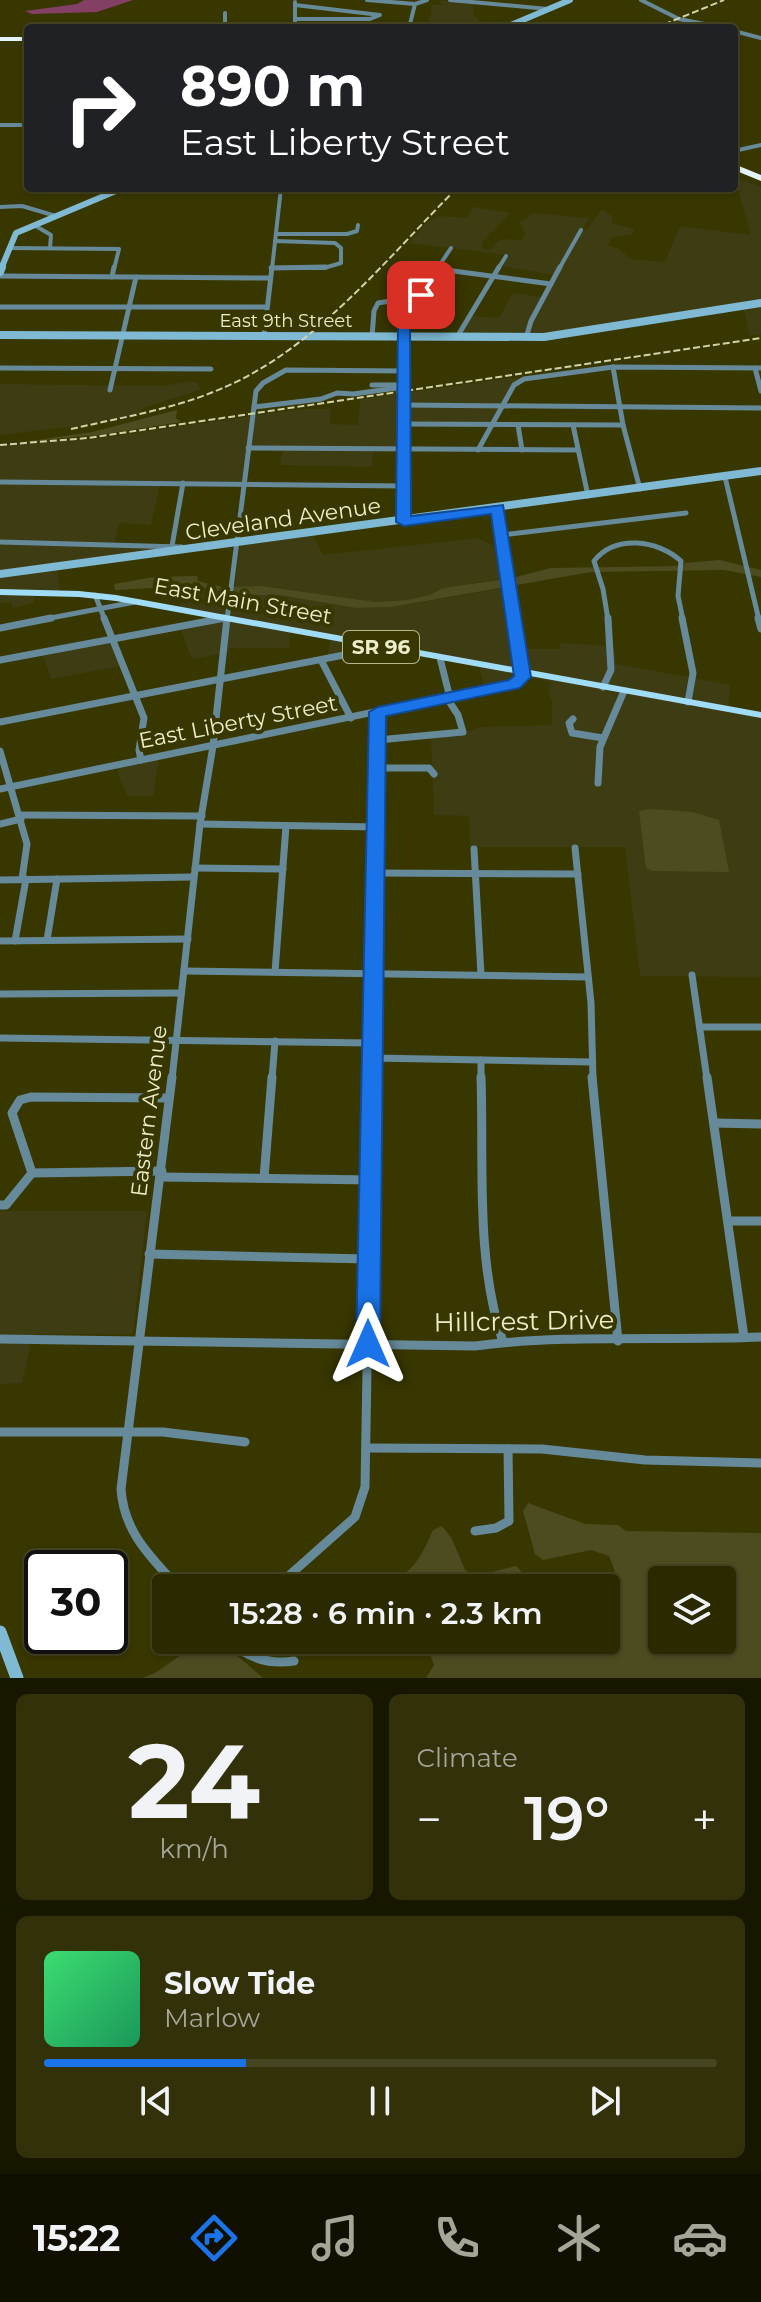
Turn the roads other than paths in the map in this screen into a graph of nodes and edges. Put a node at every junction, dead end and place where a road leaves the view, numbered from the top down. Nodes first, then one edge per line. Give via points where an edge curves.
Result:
1 (367, 0) edge
2 (427, 0) edge
3 (450, 0) edge
4 (569, 0) edge
5 (641, 0) edge
6 (295, 2) edge
7 (415, 4) junction
8 (548, 9) junction
9 (225, 13) dead end
10 (225, 24) edge
11 (293, 24) edge
12 (410, 24) edge
13 (513, 24) edge
14 (705, 24) edge
15 (738, 32) edge
16 (761, 38) edge
17 (0, 39) edge
18 (24, 39) edge
19 (0, 125) edge
20 (24, 125) edge
21 (761, 145) edge
22 (738, 150) edge
23 (738, 169) edge
24 (761, 178) edge
25 (113, 192) edge
26 (281, 192) edge
27 (0, 207) edge
28 (56, 216) junction
29 (34, 225) junction
30 (358, 225) dead end
31 (581, 230) dead end
32 (15, 234) junction
33 (275, 237) junction
34 (0, 240) edge
35 (293, 241) junction
36 (9, 248) junction
37 (50, 248) junction
38 (451, 248) dead end
39 (292, 251) dead end
40 (506, 256) dead end
41 (271, 268) junction
42 (438, 269) junction
43 (0, 274) edge
44 (492, 276) junction
45 (112, 277) junction
46 (136, 277) junction
47 (270, 278) junction
48 (551, 284) junction
49 (416, 302) junction
50 (761, 303) edge
51 (0, 307) edge
52 (129, 307) junction
53 (266, 307) junction
54 (0, 335) edge
55 (123, 336) junction
56 (264, 336) junction
57 (372, 337) junction
58 (405, 337) junction
59 (457, 337) junction
60 (526, 338) junction
61 (613, 367) junction
62 (0, 368) edge
63 (115, 368) junction
64 (758, 368) edge
65 (211, 369) dead end
66 (373, 371) junction
67 (404, 371) junction
68 (404, 386) junction
69 (372, 387) junction
70 (110, 390) dead end
71 (761, 391) edge
72 (404, 405) junction
73 (501, 406) junction
74 (254, 407) junction
75 (619, 407) junction
76 (761, 408) edge
77 (404, 424) junction
78 (492, 425) junction
79 (518, 425) junction
80 (573, 425) junction
81 (623, 425) junction
82 (248, 448) junction
83 (403, 449) junction
84 (478, 450) junction
85 (522, 450) junction
86 (578, 450) junction
87 (761, 471) edge
88 (725, 477) junction
89 (0, 482) edge
90 (183, 483) junction
91 (245, 484) junction
92 (404, 486) junction
93 (640, 489) junction
94 (588, 496) junction
95 (498, 509) junction
96 (686, 513) dead end
97 (404, 522) junction
98 (502, 535) junction
99 (0, 542) edge
100 (236, 544) junction
101 (172, 546) junction
102 (200, 549) junction
103 (0, 574) edge
104 (0, 592) edge
105 (95, 595) junction
106 (137, 602) junction
107 (99, 610) junction
108 (226, 618) junction
109 (0, 628) edge
110 (761, 629) edge
111 (111, 639) junction
112 (385, 647) junction
113 (440, 658) junction
114 (0, 660) edge
115 (321, 660) junction
116 (522, 673) junction
117 (221, 679) junction
118 (603, 687) junction
119 (624, 691) junction
120 (135, 696) junction
121 (449, 698) junction
122 (688, 702) junction
123 (378, 712) junction
124 (761, 715) edge
125 (351, 718) junction
126 (573, 719) dead end
127 (0, 722) edge
128 (603, 738) junction
129 (378, 740) junction
130 (213, 746) junction
131 (0, 751) edge
132 (141, 760) junction
133 (377, 768) junction
134 (434, 774) dead end
135 (598, 783) dead end
136 (11, 787) junction
137 (0, 789) edge
138 (21, 817) junction
139 (201, 820) junction
140 (0, 824) edge
141 (286, 826) junction
142 (377, 827) junction
143 (575, 848) dead end
144 (474, 849) dead end
145 (283, 869) junction
146 (194, 872) junction
147 (375, 873) junction
148 (476, 873) junction
149 (578, 874) junction
150 (24, 879) junction
151 (57, 879) junction
152 (0, 880) edge
153 (188, 939) junction
154 (47, 940) junction
155 (0, 941) edge
156 (15, 941) junction
157 (184, 971) junction
158 (275, 972) junction
159 (374, 974) junction
160 (481, 975) junction
161 (692, 975) dead end
162 (588, 977) junction
163 (181, 993) junction
164 (0, 994) edge
165 (700, 1027) junction
166 (761, 1027) edge
167 (0, 1038) edge
168 (176, 1039) junction
169 (275, 1041) junction
170 (372, 1043) junction
171 (372, 1058) junction
172 (481, 1060) junction
173 (591, 1062) junction
174 (169, 1098) junction
175 (714, 1123) junction
176 (761, 1124) edge
177 (32, 1173) junction
178 (162, 1174) junction
179 (264, 1178) junction
180 (370, 1180) junction
181 (0, 1205) edge
182 (728, 1221) junction
183 (761, 1221) edge
184 (149, 1254) junction
185 (367, 1259) junction
186 (744, 1337) junction
187 (761, 1337) edge
188 (0, 1339) edge
189 (140, 1339) junction
190 (618, 1341) junction
191 (503, 1342) junction
192 (368, 1344) junction
193 (0, 1432) edge
194 (128, 1433) junction
195 (245, 1442) dead end
196 (367, 1448) junction
197 (508, 1449) junction
198 (761, 1463) edge
199 (475, 1531) dead end
200 (166, 1574) edge
201 (290, 1574) edge
202 (0, 1632) edge
203 (245, 1654) edge
204 (294, 1661) dead end
205 (17, 1678) edge

1 - 7 street
2 - 7 street
3 - 8 street
4 - 8 main road
5 - 14 street via 679,19
6 - 11 street
6 - 11 street via 380,15
7 - 12 street
8 - 13 main road
9 - 10 street
15 - 16 street
17 - 18 highway
19 - 20 street
21 - 22 street
23 - 24 highway
25 - 28 main road
26 - 33 street
27 - 28 street via 22,206
28 - 29 main road
29 - 32 main road
29 - 37 street via 51,235
30 - 33 street via 357,231 347,234
31 - 48 street
32 - 34 main road
32 - 36 main road
33 - 35 street
33 - 41 street
35 - 39 street
35 - 41 street via 335,243 341,250 340,265
36 - 37 street
36 - 43 main road
37 - 45 street via 119,249
38 - 42 street
40 - 44 street
41 - 47 street
42 - 44 street
42 - 49 street
43 - 45 street
44 - 48 street
44 - 59 street
45 - 46 street
46 - 47 street
46 - 52 street
47 - 53 street
48 - 60 street
49 - 57 street via 378,303
49 - 58 street via 404,320
50 - 60 main road, East 9th Street
51 - 52 street
52 - 53 street
52 - 55 street
53 - 56 street
54 - 55 main road, East 9th Street
55 - 56 main road, East 9th Street
55 - 63 street
56 - 57 main road, East 9th Street
57 - 58 main road, East 9th Street
58 - 59 main road, East 9th Street
58 - 67 street
59 - 60 main road, East 9th Street
61 - 64 street
61 - 73 street via 524,379
61 - 75 street
62 - 63 street
63 - 65 street
63 - 70 street
64 - 71 street
66 - 67 street
66 - 69 street
66 - 74 street via 283,371 260,385
67 - 68 street
68 - 69 street
68 - 72 street
69 - 74 street
72 - 73 street
72 - 77 street
73 - 75 street
73 - 78 street
74 - 82 street, Eastern Avenue
75 - 76 street
75 - 81 street
77 - 78 street
77 - 83 street
78 - 79 street
78 - 84 street
79 - 80 street
79 - 85 street
80 - 81 street
80 - 86 street
81 - 93 street
82 - 83 street
82 - 91 street, Eastern Avenue
83 - 84 street
83 - 92 street
84 - 85 street
85 - 86 street
86 - 94 street
87 - 88 main road, Cleveland Avenue
88 - 93 main road, Cleveland Avenue
88 - 110 street
89 - 90 street
90 - 91 street
90 - 101 street
91 - 92 street
91 - 100 street, Eastern Avenue
92 - 97 street
93 - 94 main road, Cleveland Avenue
94 - 95 main road, Cleveland Avenue
95 - 97 main road, Cleveland Avenue
95 - 98 street
96 - 98 street
97 - 100 main road, Cleveland Avenue
98 - 116 street
99 - 101 street
100 - 102 main road, Cleveland Avenue
100 - 108 street, Eastern Avenue
101 - 102 street
102 - 103 main road, Cleveland Avenue
104 - 105 main road, East Main Street / SR 96
105 - 106 main road, East Main Street / SR 96
105 - 107 street
106 - 107 street
106 - 108 main road, East Main Street / SR 96
107 - 109 street
107 - 111 street
108 - 111 street
108 - 112 main road, East Main Street / SR 96
108 - 117 street, Eastern Avenue
111 - 114 street
111 - 120 street
112 - 113 main road, East Main Street / SR 96
112 - 115 street
113 - 116 main road, East Main Street / SR 96
113 - 121 street
115 - 117 street
115 - 125 street
116 - 118 main road, East Main Street / SR 96
116 - 121 street, East Liberty Street via 518,683
117 - 120 street
117 - 130 street, Eastern Avenue
118 - 119 main road, East Main Street / SR 96
118 - 122 street via 611,670 611,641 594,561 606,549 634,544 665,549 681,561 678,600 693,673
119 - 122 main road, East Main Street / SR 96
119 - 128 street
120 - 127 street
120 - 132 street via 145,723
121 - 123 street, East Liberty Street
121 - 129 street via 463,732
122 - 124 main road, East Main Street / SR 96
123 - 125 street, East Liberty Street
123 - 129 street
125 - 130 street, East Liberty Street
126 - 128 street via 572,733
128 - 135 street
129 - 133 street
130 - 132 street, East Liberty Street
130 - 139 street, Eastern Avenue
131 - 136 street
132 - 136 street, East Liberty Street
133 - 134 street via 429,768
133 - 142 street
136 - 137 street, East Liberty Street
136 - 138 street
138 - 139 street
138 - 140 street
138 - 150 street via 27,850
139 - 141 street
139 - 146 street, Eastern Avenue
141 - 142 street
141 - 145 street
142 - 147 street
143 - 149 street
144 - 148 street
145 - 146 street
145 - 158 street
146 - 151 street
146 - 153 street, Eastern Avenue
147 - 148 street
147 - 159 street
148 - 149 street
148 - 160 street
149 - 162 street
150 - 151 street
150 - 152 street
150 - 156 street
151 - 154 street
153 - 154 street
153 - 157 street, Eastern Avenue
154 - 156 street
155 - 156 street
157 - 158 street
157 - 163 street, Eastern Avenue
158 - 159 street
159 - 160 street
159 - 170 street
160 - 162 street
161 - 165 street
162 - 173 street
163 - 164 street
163 - 168 street, Eastern Avenue
165 - 166 street
165 - 175 street
167 - 168 street
168 - 169 street
168 - 174 street, Eastern Avenue
169 - 170 street
169 - 179 street
170 - 171 street
171 - 172 street
171 - 180 street
172 - 173 street
172 - 191 street via 486,1265
173 - 190 street
174 - 177 street via 20,1100 12,1113
174 - 178 street, Eastern Avenue
175 - 176 street
175 - 182 street
177 - 178 street
177 - 181 street via 18,1194
178 - 179 street
178 - 184 street, Eastern Avenue
179 - 180 street
180 - 185 street
182 - 183 street
182 - 186 street
184 - 185 street
184 - 189 street, Eastern Avenue
185 - 192 street
186 - 187 street, Hillcrest Drive
186 - 190 street, Hillcrest Drive
188 - 189 street, Hillcrest Drive
189 - 192 street, Hillcrest Drive
189 - 194 street, Eastern Avenue
190 - 191 street, Hillcrest Drive
191 - 192 street, Hillcrest Drive
192 - 196 street
193 - 194 street
194 - 195 street via 185,1433 222,1443
194 - 200 street, Eastern Avenue via 121,1489 125,1523
196 - 197 street
196 - 201 street via 358,1513
197 - 198 street
197 - 199 street via 509,1521
202 - 205 main road
203 - 204 street via 258,1663

